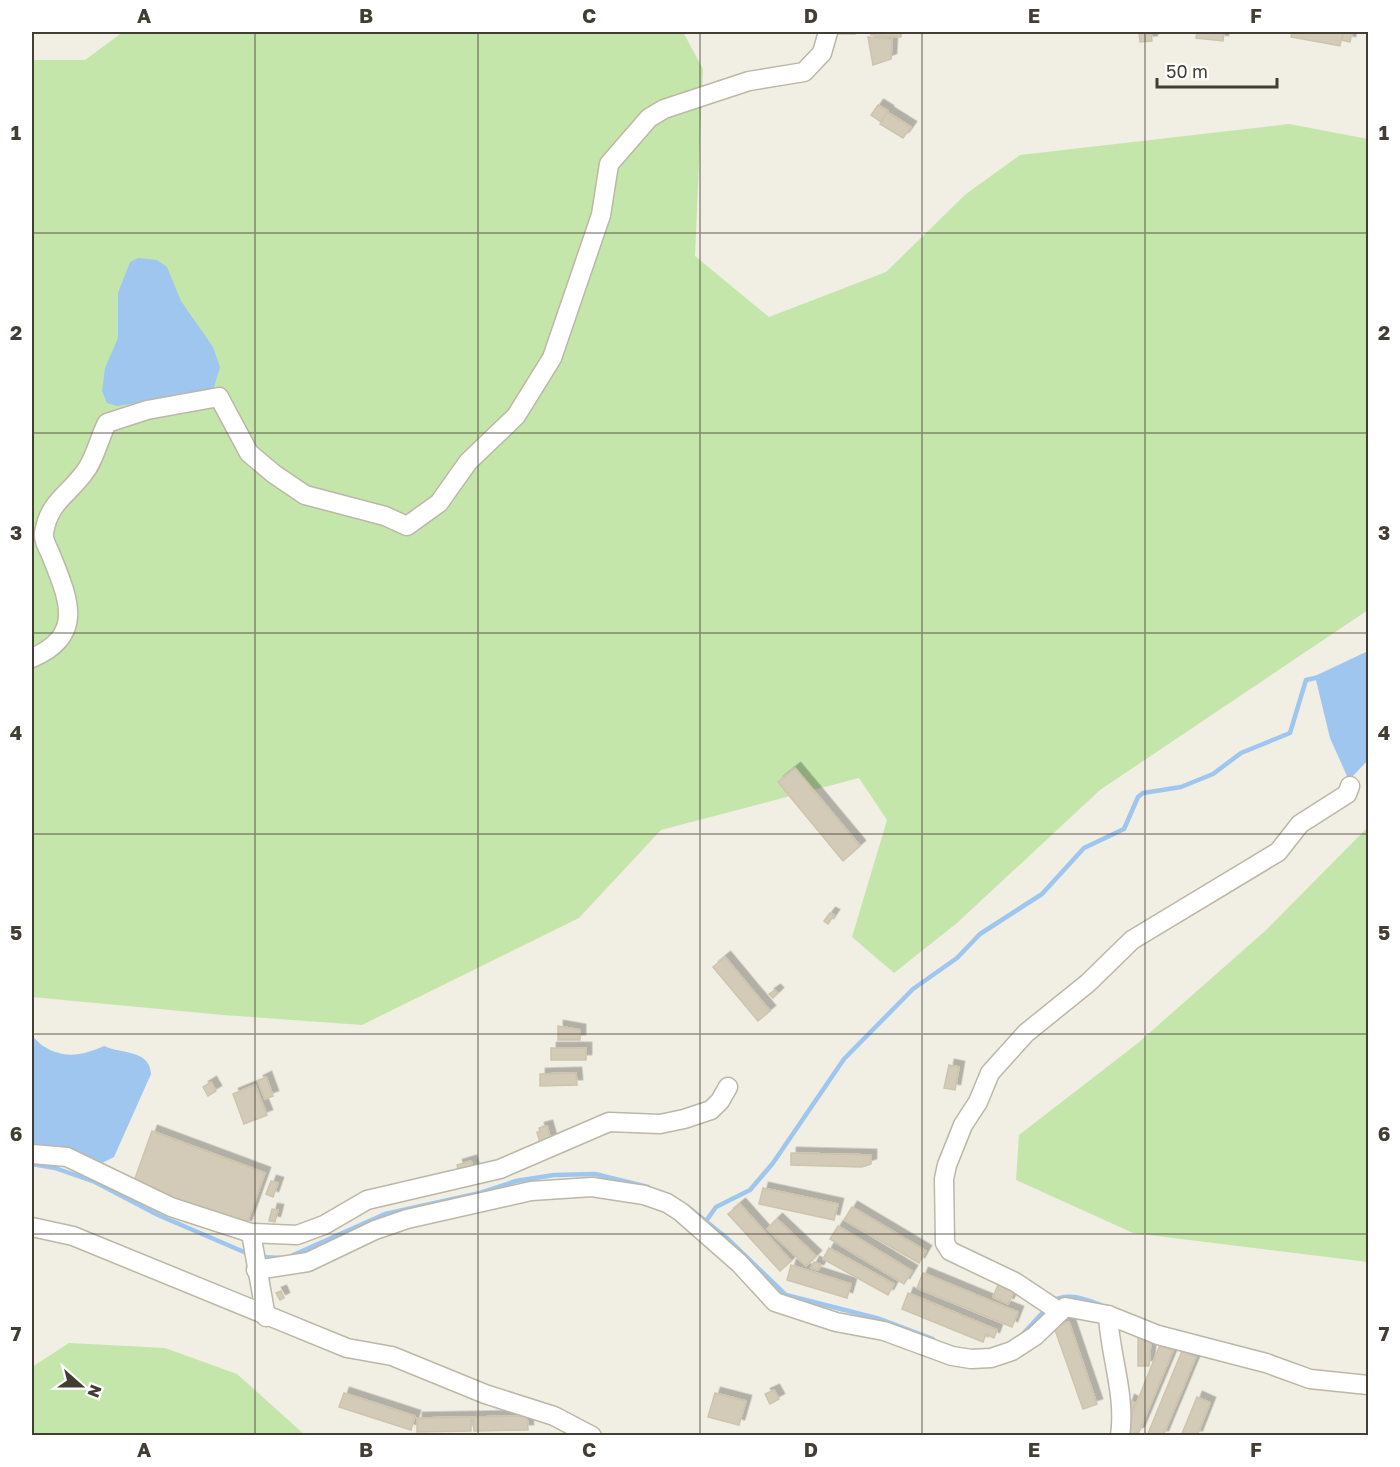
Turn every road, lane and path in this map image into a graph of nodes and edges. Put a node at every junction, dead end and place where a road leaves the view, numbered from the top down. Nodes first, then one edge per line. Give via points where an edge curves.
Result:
1 (828, 32) edge
2 (32, 658) edge
3 (1350, 786) dead end
4 (728, 1087) dead end
5 (32, 1154) edge
6 (512, 1181) junction
7 (32, 1227) edge
8 (251, 1239) junction
9 (256, 1267) junction
10 (1053, 1306) junction
11 (1108, 1315) junction
12 (266, 1317) junction
13 (1368, 1385) edge
14 (591, 1436) edge
15 (1120, 1436) edge

1 - 2 street via 822,53 804,72 749,81 664,109 649,118 609,164 601,215 552,358 516,416 468,462 439,503 407,526 385,516 305,495 274,474 249,453 219,397 147,410 107,423 85,472 56,502 48,518 43,536 70,612 66,631 47,652
3 - 10 street via 1347,794 1300,825 1278,852 1132,940 1088,983 1026,1033 990,1073 947,1165 943,1235 950,1251
4 - 6 street via 711,1110 660,1124 609,1122
5 - 8 street via 67,1157 171,1207
6 - 8 street via 367,1200 324,1225 297,1235
6 - 9 street via 375,1230 308,1262
6 - 10 street via 592,1188 667,1203 739,1263 775,1302 836,1322 884,1331 952,1356 991,1358 1012,1351 1035,1336
7 - 12 street via 73,1236
8 - 9 street
9 - 12 street
10 - 11 street
11 - 13 street via 1168,1338 1266,1363 1310,1379
11 - 15 street via 1109,1342 1123,1403
12 - 14 street via 346,1348 392,1356 485,1394 554,1416

